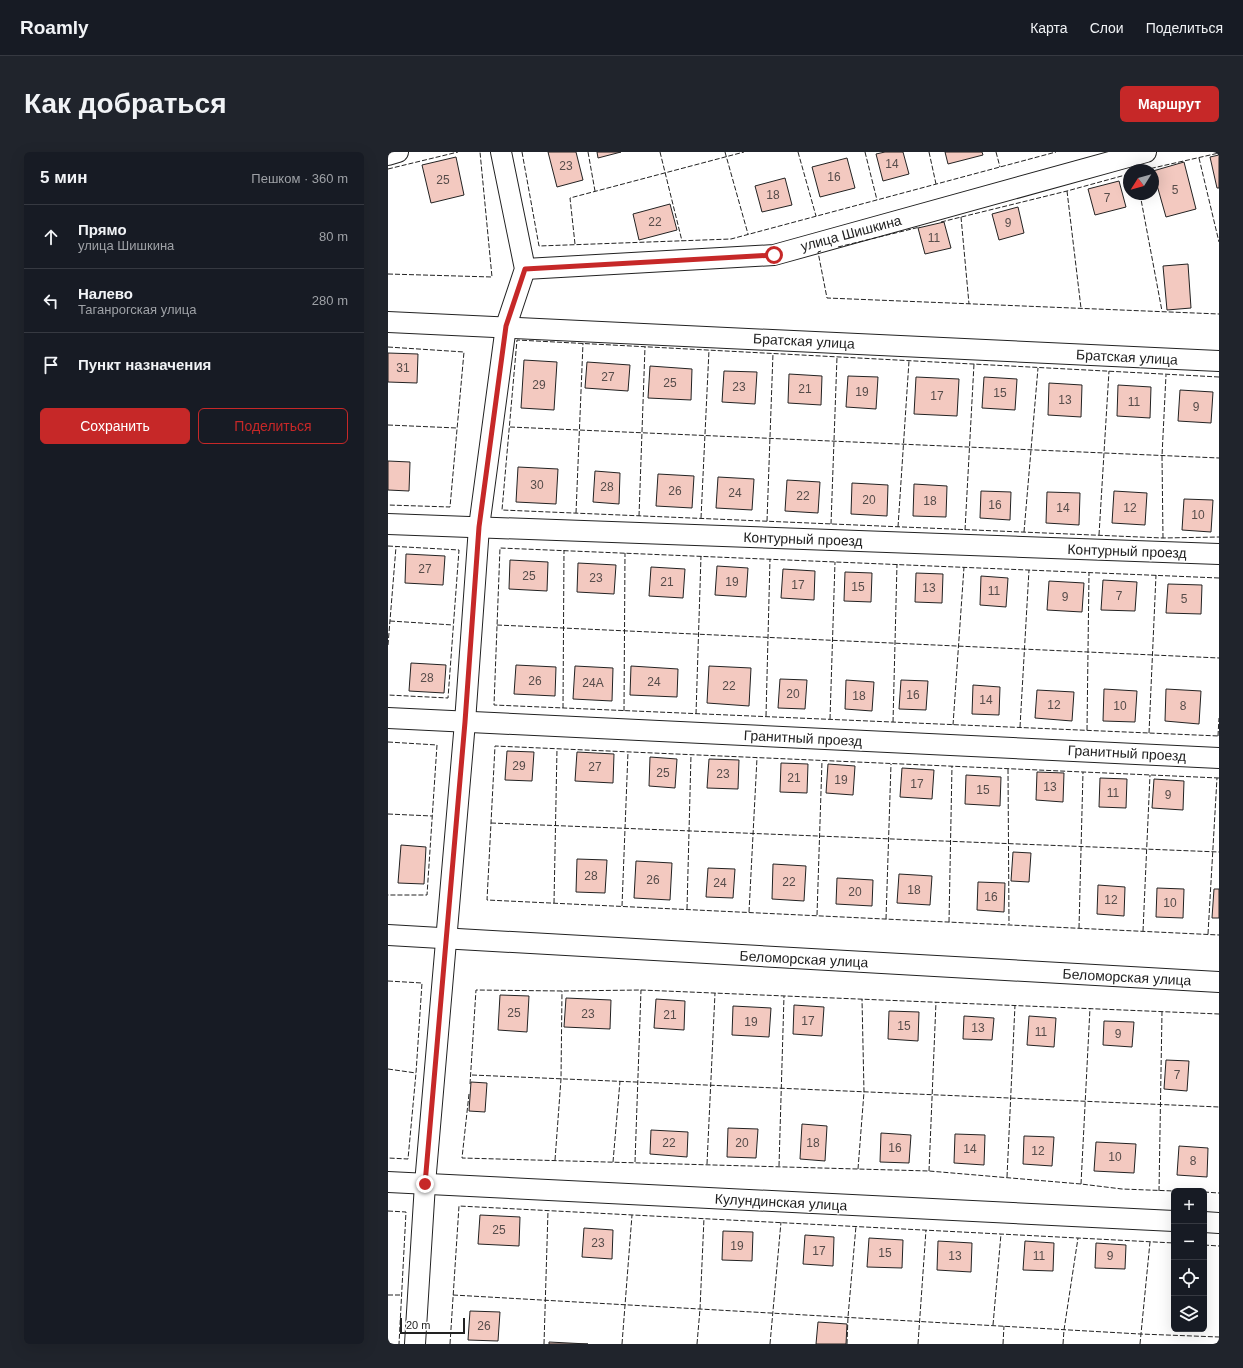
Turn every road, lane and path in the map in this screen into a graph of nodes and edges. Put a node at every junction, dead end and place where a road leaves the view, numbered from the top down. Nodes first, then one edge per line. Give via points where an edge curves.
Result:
1 (398, 152) edge
2 (501, 152) edge
3 (1146, 152) edge
4 (388, 155) edge
5 (525, 269) junction
6 (388, 322) edge
7 (506, 326) junction
8 (1219, 361) edge
9 (388, 524) edge
10 (479, 527) junction
11 (1219, 554) edge
12 (388, 718) edge
13 (465, 722) junction
14 (1219, 758) edge
15 (388, 935) edge
16 (447, 938) junction
17 (1219, 982) edge
18 (388, 1182) edge
19 (425, 1184) junction
20 (1171, 1221) edge
21 (1207, 1222) edge
22 (1219, 1223) edge
23 (415, 1344) edge

1 - 4 street
2 - 5 street
3 - 5 street, улица Шишкина via 774,255
5 - 7 street
6 - 7 street, Братская улица
7 - 8 street, Братская улица
7 - 10 street
9 - 10 street, Контурный проезд
10 - 11 street, Контурный проезд
10 - 13 street
12 - 13 street, Гранитный проезд
13 - 14 street, Гранитный проезд
13 - 16 street
15 - 16 street, Беломорская улица
16 - 17 street, Беломорская улица
16 - 19 street
18 - 19 street, Кулундинская улица
19 - 20 street, Кулундинская улица
19 - 23 street
21 - 22 street

